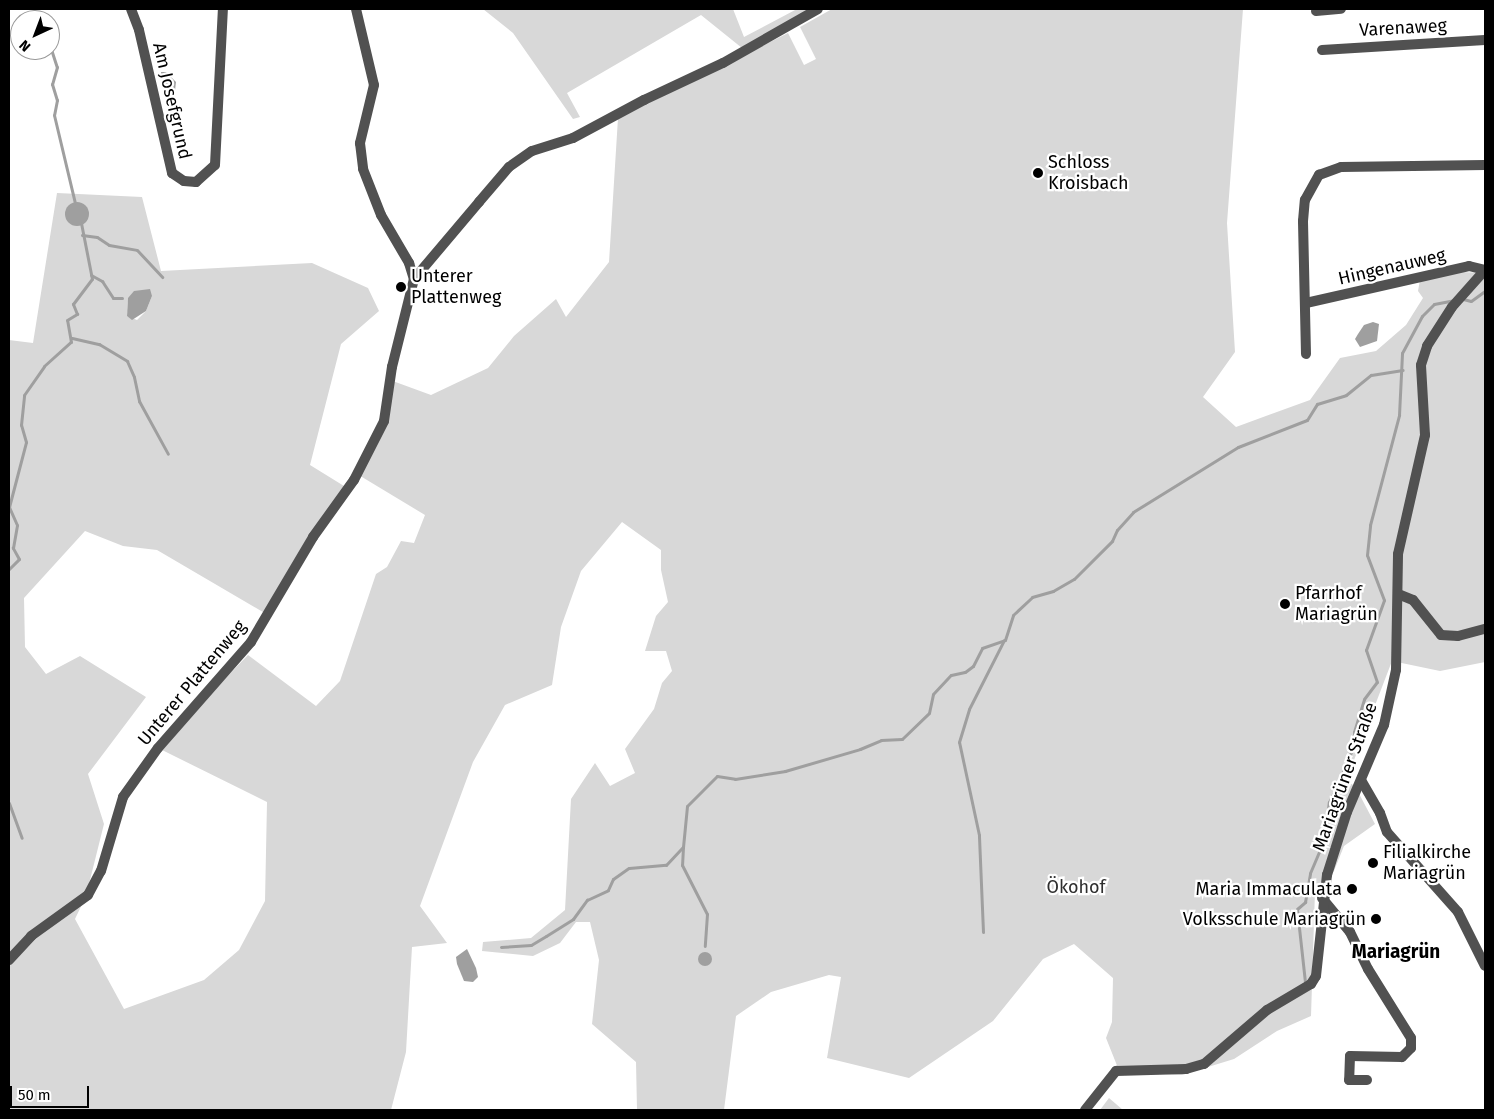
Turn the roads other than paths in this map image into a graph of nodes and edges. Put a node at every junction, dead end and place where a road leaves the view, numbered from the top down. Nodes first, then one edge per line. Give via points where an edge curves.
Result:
1 (132, 9) edge
2 (223, 9) edge
3 (356, 9) edge
4 (818, 9) edge
5 (1340, 9) edge
6 (1316, 11) dead end
7 (1485, 40) edge
8 (1322, 50) dead end
9 (1485, 165) edge
10 (1485, 270) edge
11 (414, 279) junction
12 (1306, 303) junction
13 (1306, 354) dead end
14 (1398, 594) junction
15 (1485, 629) edge
16 (1361, 780) junction
17 (1322, 898) junction
18 (9, 960) edge
19 (1485, 966) edge
20 (1367, 1080) dead end
21 (1085, 1110) edge

1 - 2 street, Am Josefgrund via 172,173 184,181 196,182 215,165
3 - 11 street via 374,85 360,142 362,169 380,215 409,263
4 - 11 street, Unterer Plattenweg via 724,62 573,138 532,151 509,167
5 - 6 street
7 - 8 street, Varenaweg
9 - 12 street via 1340,167 1319,175 1305,200
10 - 12 street, Hingenauweg via 1469,266
10 - 14 street, Mariagrüner Straße via 1452,308 1427,346 1421,364 1425,435 1398,554
11 - 18 street, Unterer Plattenweg via 392,367 384,422 354,480 313,537 251,642 158,748 123,797 101,871 88,895 31,936
12 - 13 street
14 - 15 street via 1413,600 1441,634 1458,636
14 - 16 street, Mariagrüner Straße via 1396,670 1384,725
16 - 17 street, Mariagrüner Straße via 1338,836
16 - 19 street via 1387,832 1458,912
17 - 20 street via 1350,932 1411,1038 1411,1048 1402,1057 1350,1056 1349,1080
17 - 21 street, Mariagrüner Straße via 1316,976 1311,984 1267,1010 1204,1064 1186,1069 1116,1071

